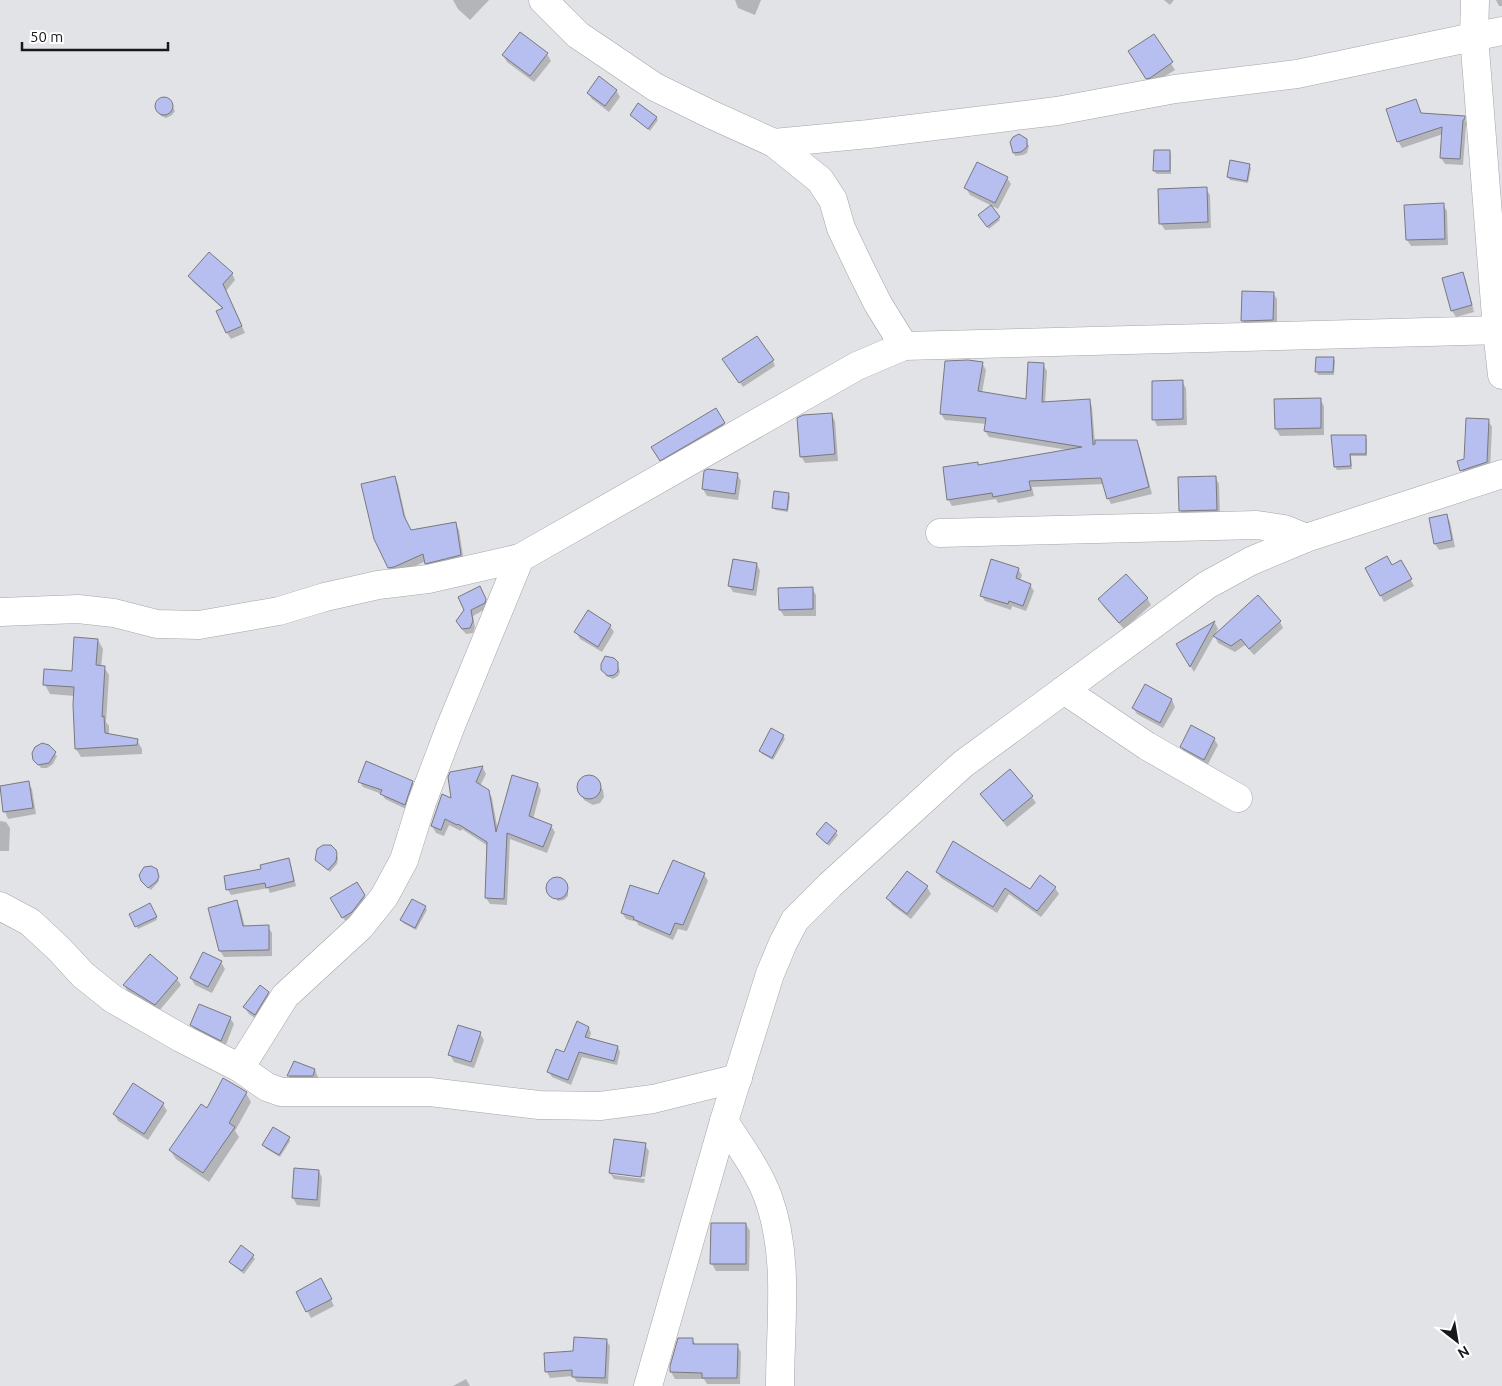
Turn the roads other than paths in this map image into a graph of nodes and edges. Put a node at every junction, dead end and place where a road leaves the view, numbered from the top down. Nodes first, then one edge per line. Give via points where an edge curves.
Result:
1 (543, 0) edge
2 (1474, 0) edge
3 (1502, 31) edge
4 (1474, 36) junction
5 (774, 143) junction
6 (1499, 330) edge
7 (904, 346) junction
8 (1502, 375) edge
9 (1502, 474) edge
10 (940, 533) dead end
11 (1306, 538) junction
12 (520, 558) junction
13 (0, 612) edge
14 (1064, 690) junction
15 (1238, 798) dead end
16 (0, 906) edge
17 (240, 1068) junction
18 (738, 1078) junction
19 (724, 1121) junction
20 (648, 1386) edge
21 (780, 1386) edge

1 - 5 street via 578,35 655,87
2 - 4 street
3 - 4 street
4 - 5 street via 1297,74 1175,89 1057,111
4 - 6 street
5 - 7 street via 820,180 833,200 841,228 862,272
6 - 7 street
6 - 8 street
7 - 12 street via 857,366
9 - 11 street
10 - 11 street via 1257,525 1284,529
11 - 14 street via 1251,561 1208,585
12 - 13 street via 428,579 378,585 279,611 199,625 157,624 114,613 78,609
12 - 17 street via 450,728 404,860 384,897 360,927 285,996
14 - 15 street via 1147,746
14 - 18 street via 963,764 795,920 770,974
16 - 17 street via 30,922 83,976 113,999
17 - 18 street via 267,1087 281,1092 430,1092 583,1106 653,1099
18 - 19 street
19 - 20 street
19 - 21 street via 767,1195 776,1223 781,1258

